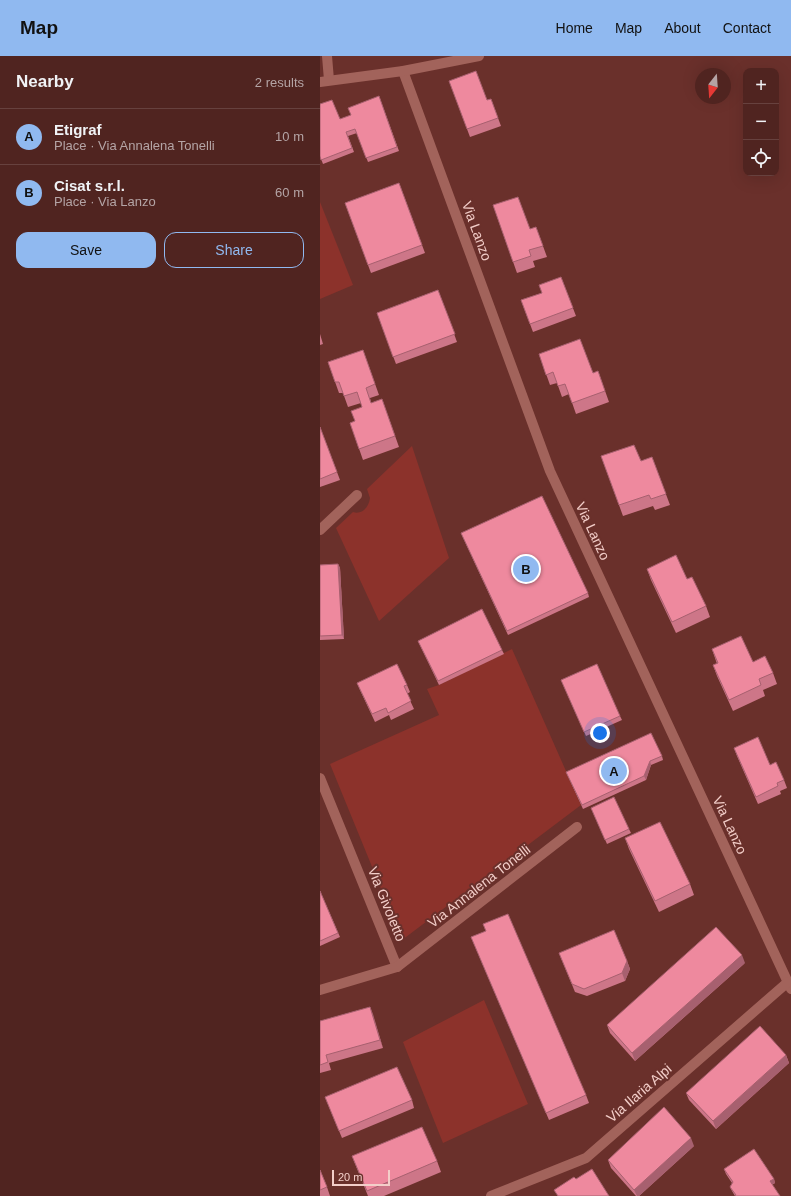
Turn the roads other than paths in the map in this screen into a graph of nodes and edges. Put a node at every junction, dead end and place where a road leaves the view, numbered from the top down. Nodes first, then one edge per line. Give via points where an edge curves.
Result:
1 (327, 56) edge
2 (479, 56) edge
3 (404, 71) junction
4 (325, 81) edge
5 (357, 495) dead end
6 (320, 530) edge
7 (320, 778) edge
8 (577, 827) dead end
9 (397, 967) junction
10 (789, 986) edge
11 (320, 990) edge
12 (491, 1196) edge

1 - 4 street
2 - 3 street
3 - 4 street
3 - 10 street, Via Lanzo via 550,471
5 - 6 street
7 - 9 street, Via Givoletto
8 - 9 street, Via Annalena Tonelli
9 - 11 street
10 - 12 street, Via Ilaria Alpi via 586,1158

